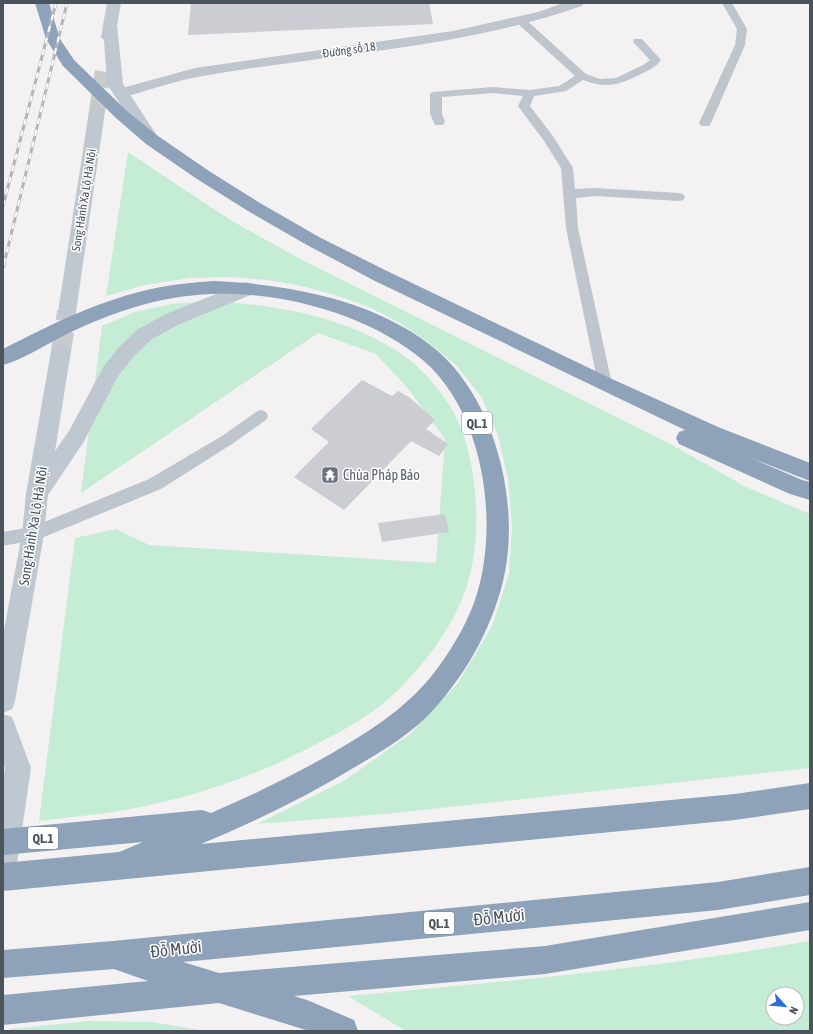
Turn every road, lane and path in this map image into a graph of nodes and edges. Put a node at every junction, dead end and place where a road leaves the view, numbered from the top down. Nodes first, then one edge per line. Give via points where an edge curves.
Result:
1 (42, 3) edge
2 (114, 3) edge
3 (577, 3) edge
4 (727, 3) edge
5 (520, 20) junction
6 (110, 22) junction
7 (638, 41) dead end
8 (103, 70) tunnel mouth
9 (582, 76) junction
10 (530, 93) junction
11 (121, 94) junction
12 (97, 111) tunnel mouth
13 (122, 116) junction
14 (440, 122) dead end
15 (706, 123) dead end
16 (152, 140) junction
17 (569, 194) junction
18 (679, 197) dead end
19 (246, 289) junction
20 (67, 312) tunnel mouth
21 (61, 351) tunnel mouth
22 (3, 358) edge
23 (605, 384) junction
24 (260, 416) dead end
25 (810, 472) edge
26 (810, 491) edge
27 (37, 494) junction
28 (33, 534) junction
29 (3, 539) edge
30 (3, 701) edge
31 (3, 726) edge
32 (810, 796) edge
33 (221, 821) junction
34 (3, 842) edge
35 (3, 864) edge
36 (121, 865) junction
37 (3, 877) edge
38 (810, 881) edge
39 (810, 916) edge
40 (113, 955) junction
41 (3, 964) edge
42 (220, 988) junction
43 (3, 1010) edge
44 (343, 1031) edge

1 - 13 highway via 53,39 68,63
2 - 6 main road
3 - 5 street, Đường số 18
4 - 15 lane via 742,29 740,45
5 - 9 lane
5 - 11 street, Đường số 18 via 453,35 195,73
6 - 8 main road
6 - 11 main road via 115,84
7 - 9 lane via 656,60 647,68 618,81 598,82
9 - 10 lane via 562,89
10 - 14 lane via 493,90 436,94 436,114
10 - 17 lane via 524,106 567,168
11 - 16 main road
12 - 20 main road, Song Hành Xa Lộ Hà Nội
13 - 16 highway
13 - 26 highway via 116,127 192,183 303,250 607,401 748,466
16 - 23 highway via 209,179 313,241
17 - 18 lane via 595,192
17 - 23 lane via 572,228
19 - 22 highway, QL.1 via 180,290 136,299 90,314
19 - 27 main road via 173,319 145,334 127,351 111,371 76,436
19 - 33 highway, QL.1 via 300,296 342,308 377,322 408,340 433,359 455,382 482,435 496,501 497,537 492,578 480,616 461,653 439,684 410,715 372,743 328,770 275,798
21 - 27 main road, Song Hành Xa Lộ Hà Nội
23 - 25 highway via 711,433
24 - 28 lane via 227,440 155,484
27 - 28 main road, Song Hành Xa Lộ Hà Nội
28 - 29 lane
28 - 30 main road, Song Hành Xa Lộ Hà Nội
31 - 35 main road via 18,768
32 - 36 highway, QL.1 via 735,807
33 - 34 highway, QL.1
33 - 36 highway, QL.1
36 - 37 highway, QL.1
38 - 40 highway, Đỗ Mười / QL.1 via 718,896
39 - 42 highway, QL.1 via 545,960
40 - 41 highway, Đỗ Mười / QL.1
40 - 42 highway, QL.1
42 - 43 highway, QL.1
42 - 44 highway, QL.1 via 307,1015

